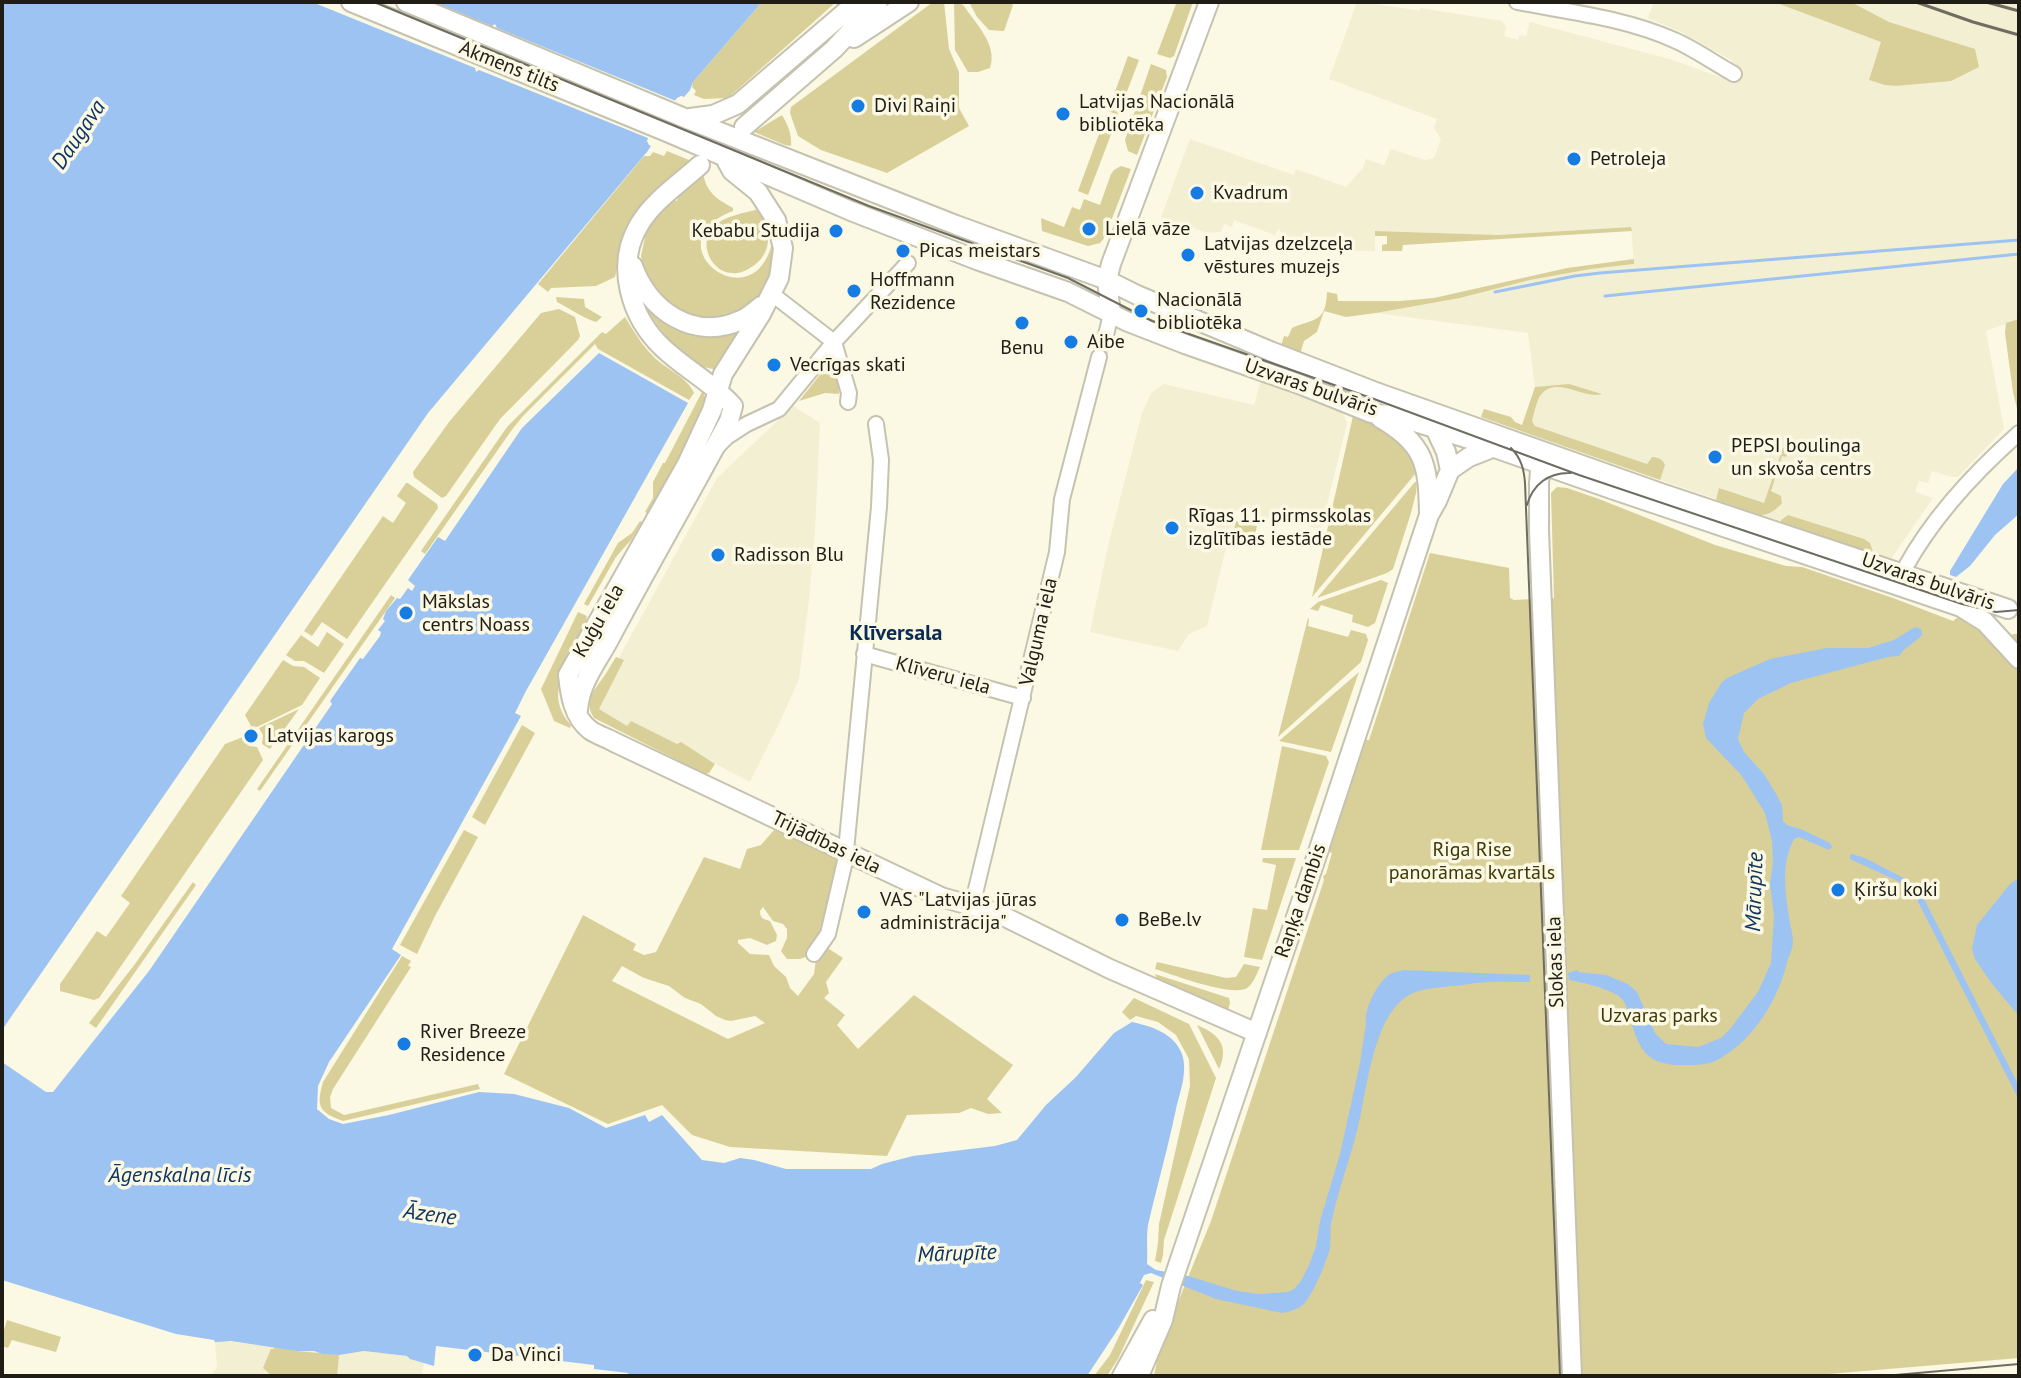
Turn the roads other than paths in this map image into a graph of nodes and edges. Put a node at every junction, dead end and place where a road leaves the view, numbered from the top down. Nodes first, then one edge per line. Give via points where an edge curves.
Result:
1 (351, 2) edge
2 (406, 2) edge
3 (857, 2) edge
4 (878, 2) edge
5 (909, 2) edge
6 (1209, 2) edge
7 (1517, 2) edge
8 (834, 49) junction
9 (1734, 74) dead end
10 (683, 117) junction
11 (744, 127) dead end
12 (667, 132) joint
13 (723, 157) junction
14 (700, 165) dead end
15 (628, 254) junction
16 (908, 263) dead end
17 (1107, 280) junction
18 (769, 298) junction
19 (1111, 314) junction
20 (1106, 335) tunnel mouth
21 (834, 342) junction
22 (1099, 357) tunnel mouth
23 (718, 390) junction
24 (848, 398) dead end
25 (733, 406) junction
26 (1420, 408) junction
27 (779, 409) junction
28 (1371, 413) junction
29 (876, 424) dead end
30 (1436, 429) junction
31 (2019, 433) edge
32 (1492, 448) junction
33 (712, 452) junction
34 (1541, 458) junction
35 (1450, 470) junction
36 (1429, 515) junction
37 (1905, 568) dead end
38 (2015, 613) edge
39 (613, 614) junction
40 (1985, 622) junction
41 (864, 654) junction
42 (2019, 659) edge
43 (1023, 698) junction
44 (578, 716) joint
45 (845, 851) junction
46 (972, 906) junction
47 (814, 954) dead end
48 (1257, 1033) junction
49 (1171, 1286) junction
50 (1148, 1357) junction
51 (1122, 1376) edge
52 (1139, 1376) edge
53 (1149, 1376) edge
54 (1572, 1376) edge

1 - 12 main road, Akmens tilts
2 - 10 main road, Akmens tilts
3 - 10 main road via 738,104 713,115
4 - 8 main road
5 - 8 main road
6 - 17 main road
7 - 9 street via 1649,30
8 - 11 main road
10 - 17 main road, Uzvaras bulvāris
12 - 13 main road, Uzvaras bulvāris
13 - 18 main road, Kuģu iela via 758,192 776,220 782,263
13 - 19 main road, Uzvaras bulvāris via 1068,292
14 - 15 main road via 643,218
15 - 18 main road via 647,294 688,324 741,320
15 - 23 main road via 630,292 644,325 662,347
16 - 21 street, Kuģu iela
17 - 19 main road
17 - 26 main road, Uzvaras bulvāris via 1270,351
18 - 21 street
18 - 23 main road, Kuģu iela
19 - 20 street
19 - 28 main road, Uzvaras bulvāris
21 - 24 street
21 - 27 street, Kuģu iela
22 - 43 street, Valguma iela via 1062,499 1057,552
23 - 25 main road
23 - 39 main road, Kuģu iela
25 - 27 street via 752,413
25 - 33 main road, Kuģu iela
26 - 30 main road
26 - 34 main road, Uzvaras bulvāris
27 - 33 street, Kuģu iela via 747,424
28 - 30 main road, Uzvaras bulvāris
28 - 36 main road, Raņķa dambis via 1399,429 1420,453
29 - 41 street via 879,507
30 - 32 main road, Uzvaras bulvāris
30 - 35 main road
31 - 37 street via 1960,492
32 - 34 main road, Uzvaras bulvāris
32 - 35 main road
33 - 39 main road, Kuģu iela
34 - 38 main road, Uzvaras bulvāris
34 - 40 main road, Uzvaras bulvāris via 1961,607
34 - 54 main road, Slokas iela via 1539,531
35 - 36 main road, Raņķa dambis
36 - 48 main road, Raņķa dambis
38 - 40 main road, Uzvaras bulvāris
39 - 44 main road, Kuģu iela via 568,675
40 - 42 main road
41 - 43 street, Klīveru iela
41 - 45 street
43 - 46 street, Valguma iela
44 - 45 main road, Trijādības iela via 590,730
45 - 46 main road, Trijādības iela via 941,897
45 - 47 street via 828,934
46 - 48 main road, Trijādības iela
48 - 49 main road, Raņķa dambis
49 - 50 main road, Raņķa dambis
49 - 51 main road, Raņķa dambis
50 - 52 main road, Raņķa dambis
50 - 53 main road

